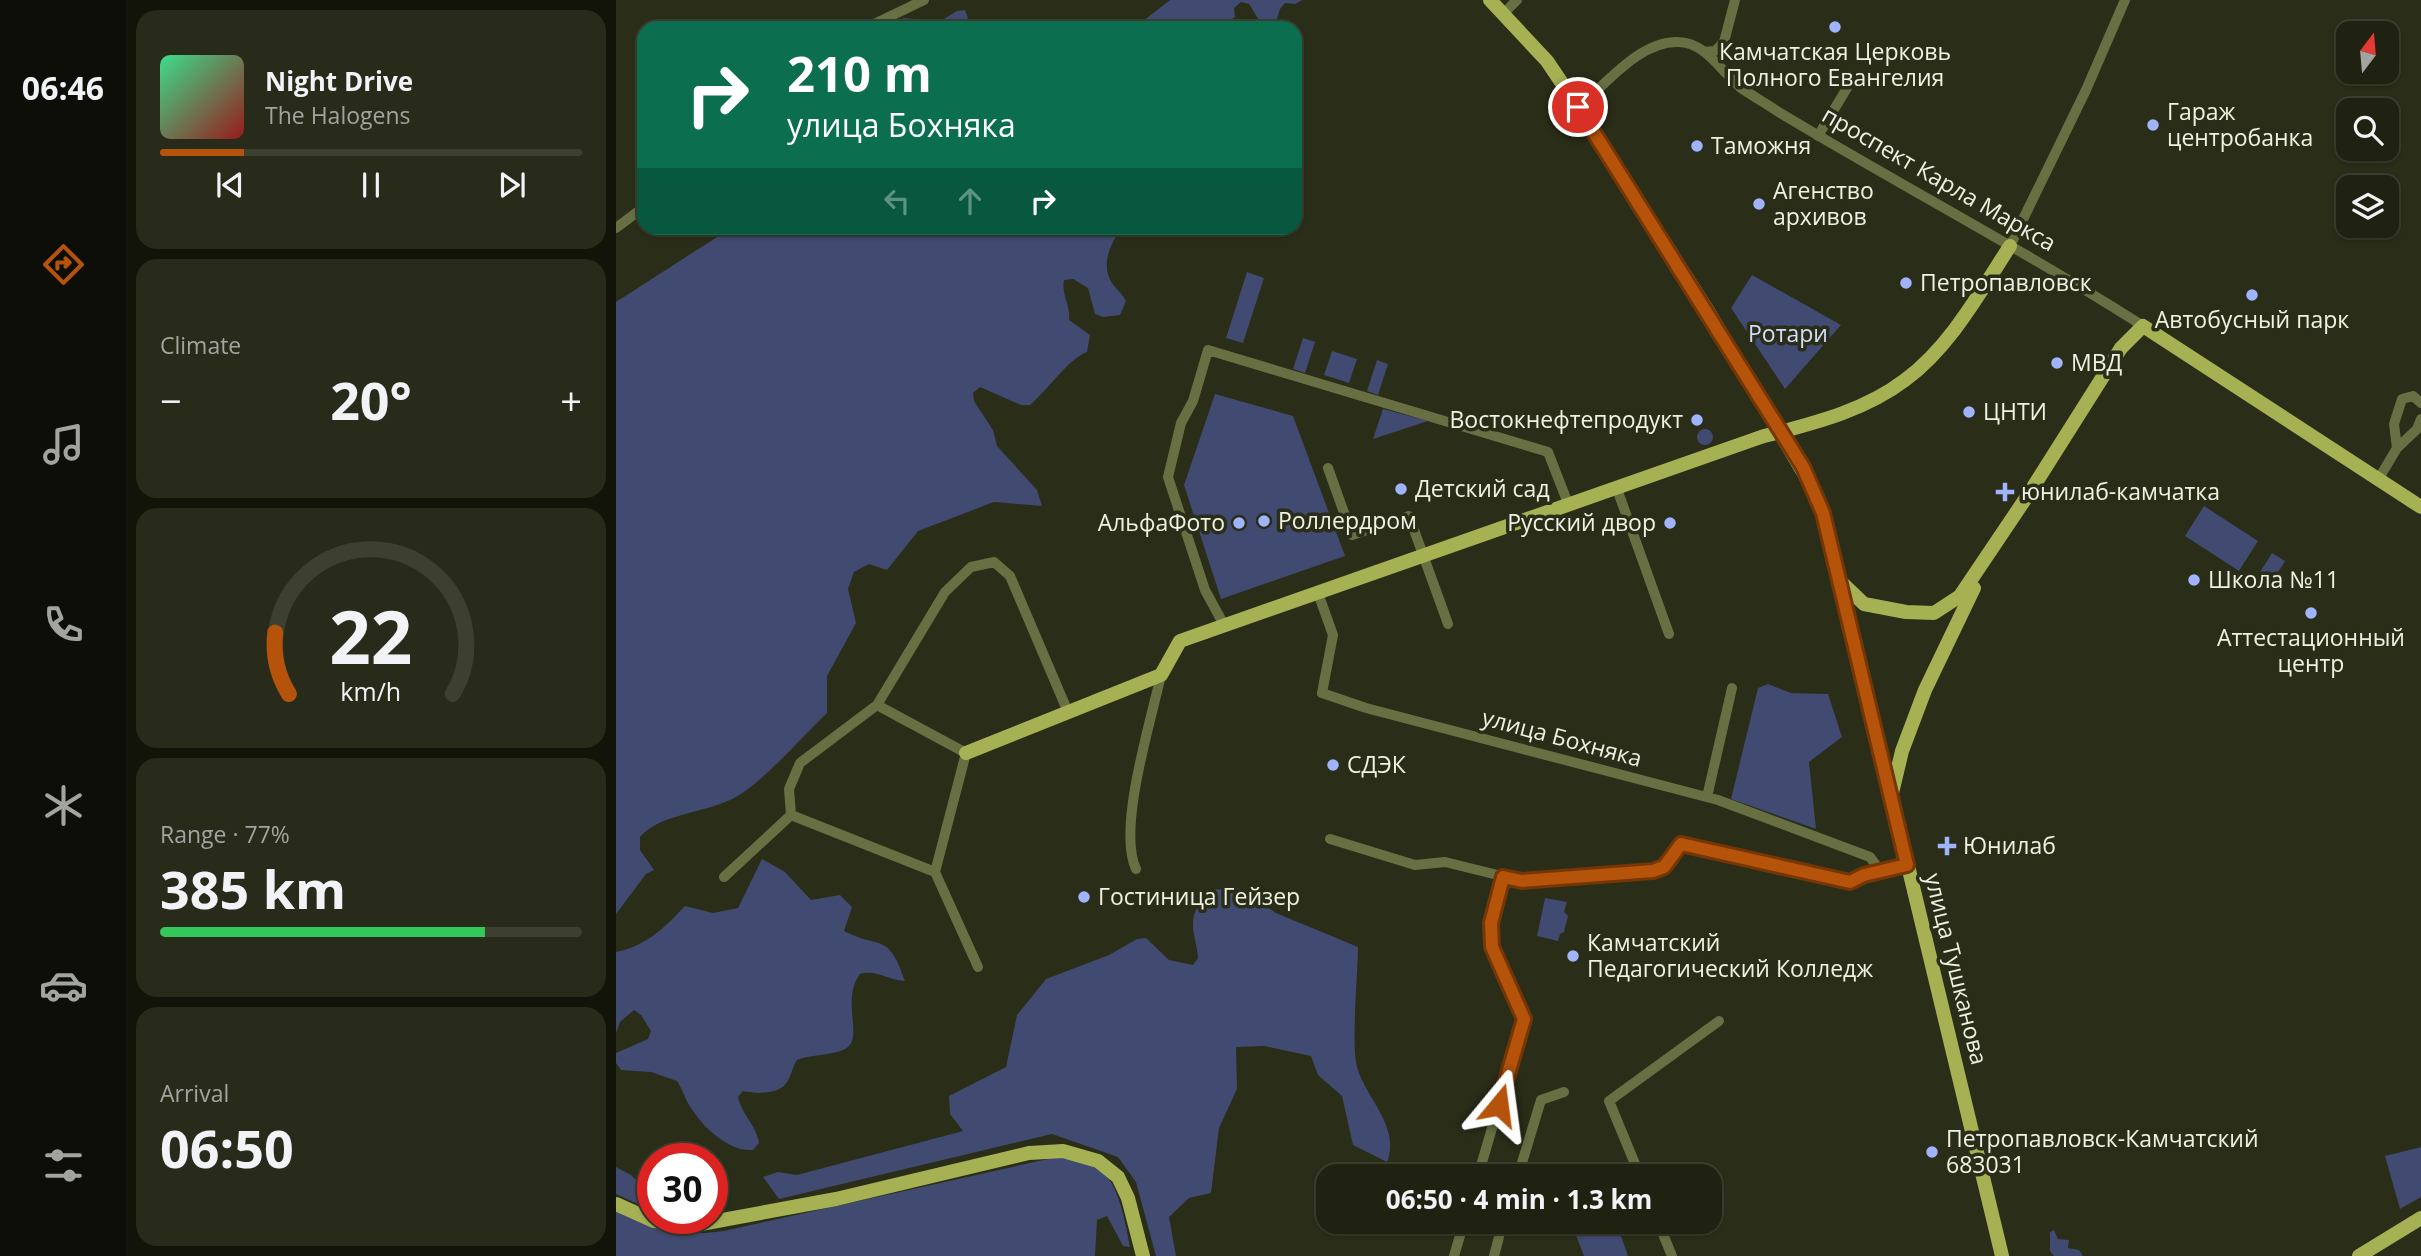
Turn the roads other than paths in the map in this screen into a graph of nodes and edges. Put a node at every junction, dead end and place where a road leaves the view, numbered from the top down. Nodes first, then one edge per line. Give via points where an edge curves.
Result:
1 (924, 0) edge
2 (1490, 0) edge
3 (1517, 0) edge
4 (1735, 0) edge
5 (2125, 0) edge
6 (1504, 13) junction
7 (880, 21) edge
8 (1704, 52) junction
9 (1847, 88) dead end
10 (1578, 107) junction
11 (1818, 136) junction
12 (637, 212) edge
13 (616, 228) edge
14 (2010, 246) junction
15 (2143, 326) junction
16 (2421, 402) edge
17 (2421, 419) edge
18 (1781, 432) junction
19 (2397, 448) junction
20 (1328, 468) dead end
21 (2378, 480) junction
22 (1618, 489) junction
23 (1569, 506) junction
24 (2421, 507) edge
25 (1990, 554) junction
26 (1423, 556) junction
27 (1839, 580) junction
28 (1318, 593) junction
29 (1448, 624) dead end
30 (1224, 625) junction
31 (1668, 634) dead end
32 (1161, 675) junction
33 (1732, 688) dead end
34 (877, 705) junction
35 (1068, 712) junction
36 (967, 753) junction
37 (1707, 797) junction
38 (1891, 797) junction
39 (791, 815) junction
40 (1330, 839) dead end
41 (1907, 865) junction
42 (1136, 869) dead end
43 (935, 872) junction
44 (1881, 872) junction
45 (724, 877) dead end
46 (1503, 877) junction
47 (978, 967) dead end
48 (1719, 1021) dead end
49 (1564, 1092) dead end
50 (1482, 1164) edge
51 (1522, 1164) edge
52 (1635, 1164) edge
53 (616, 1204) edge
54 (2421, 1219) edge
55 (1462, 1234) edge
56 (1500, 1234) edge
57 (1663, 1234) edge
58 (1143, 1256) edge
59 (1454, 1256) edge
60 (1494, 1256) edge
61 (1672, 1256) edge
62 (2002, 1256) edge
63 (2359, 1256) edge

1 - 7 street
2 - 6 main road, улица Тушканова
3 - 6 street
4 - 8 street via 1723,43 1714,52
5 - 14 street
6 - 10 main road, улица Тушканова via 1547,61
8 - 10 street via 1677,42 1650,50
8 - 11 street, проспект Карла Маркса via 1740,87
9 - 11 street
10 - 18 main road, улица Тушканова
11 - 14 street, проспект Карла Маркса
12 - 13 street
14 - 15 street, проспект Карла Маркса
14 - 18 main road via 1954,328 1905,381 1853,409
15 - 21 main road, проспект Карла Маркса
15 - 25 main road via 2121,348
16 - 19 street via 2413,396 2402,399 2394,424
17 - 19 street
18 - 22 main road
18 - 27 main road, улица Тушканова via 1816,494
19 - 21 street
20 - 26 street via 1352,535 1409,516
21 - 24 main road, проспект Карла Маркса
22 - 23 main road
22 - 31 street
23 - 26 main road
23 - 30 street via 1548,452 1208,350 1193,401 1181,423 1168,477 1205,590
25 - 27 main road via 1964,593 1934,613 1864,604
25 - 38 main road via 1924,690
26 - 28 main road
26 - 29 street
27 - 38 main road, улица Тушканова
28 - 30 main road
28 - 37 street, улица Бохняка via 1333,635 1322,694
30 - 32 main road via 1180,641
32 - 35 main road
32 - 42 street via 1128,832
33 - 37 street
34 - 35 street via 945,592 971,567 994,562 1010,576
34 - 36 street
34 - 39 street via 800,763 789,789
35 - 36 main road
36 - 43 street
37 - 44 street, улица Бохняка via 1870,857
38 - 41 main road, улица Тушканова
39 - 43 street
39 - 45 street
40 - 46 street via 1415,865 1445,862
41 - 44 street
41 - 62 main road, улица Тушканова
43 - 47 street
44 - 46 street via 1850,882 1681,844 1664,867 1653,871 1522,881
46 - 50 street via 1491,923 1492,947 1524,1019
48 - 52 street via 1609,1101
49 - 51 street via 1541,1100
53 - 58 main road via 654,1221 701,1224 836,1199 1029,1153 1063,1151 1098,1161 1118,1177
54 - 63 main road
55 - 59 street
56 - 60 street
57 - 61 street

